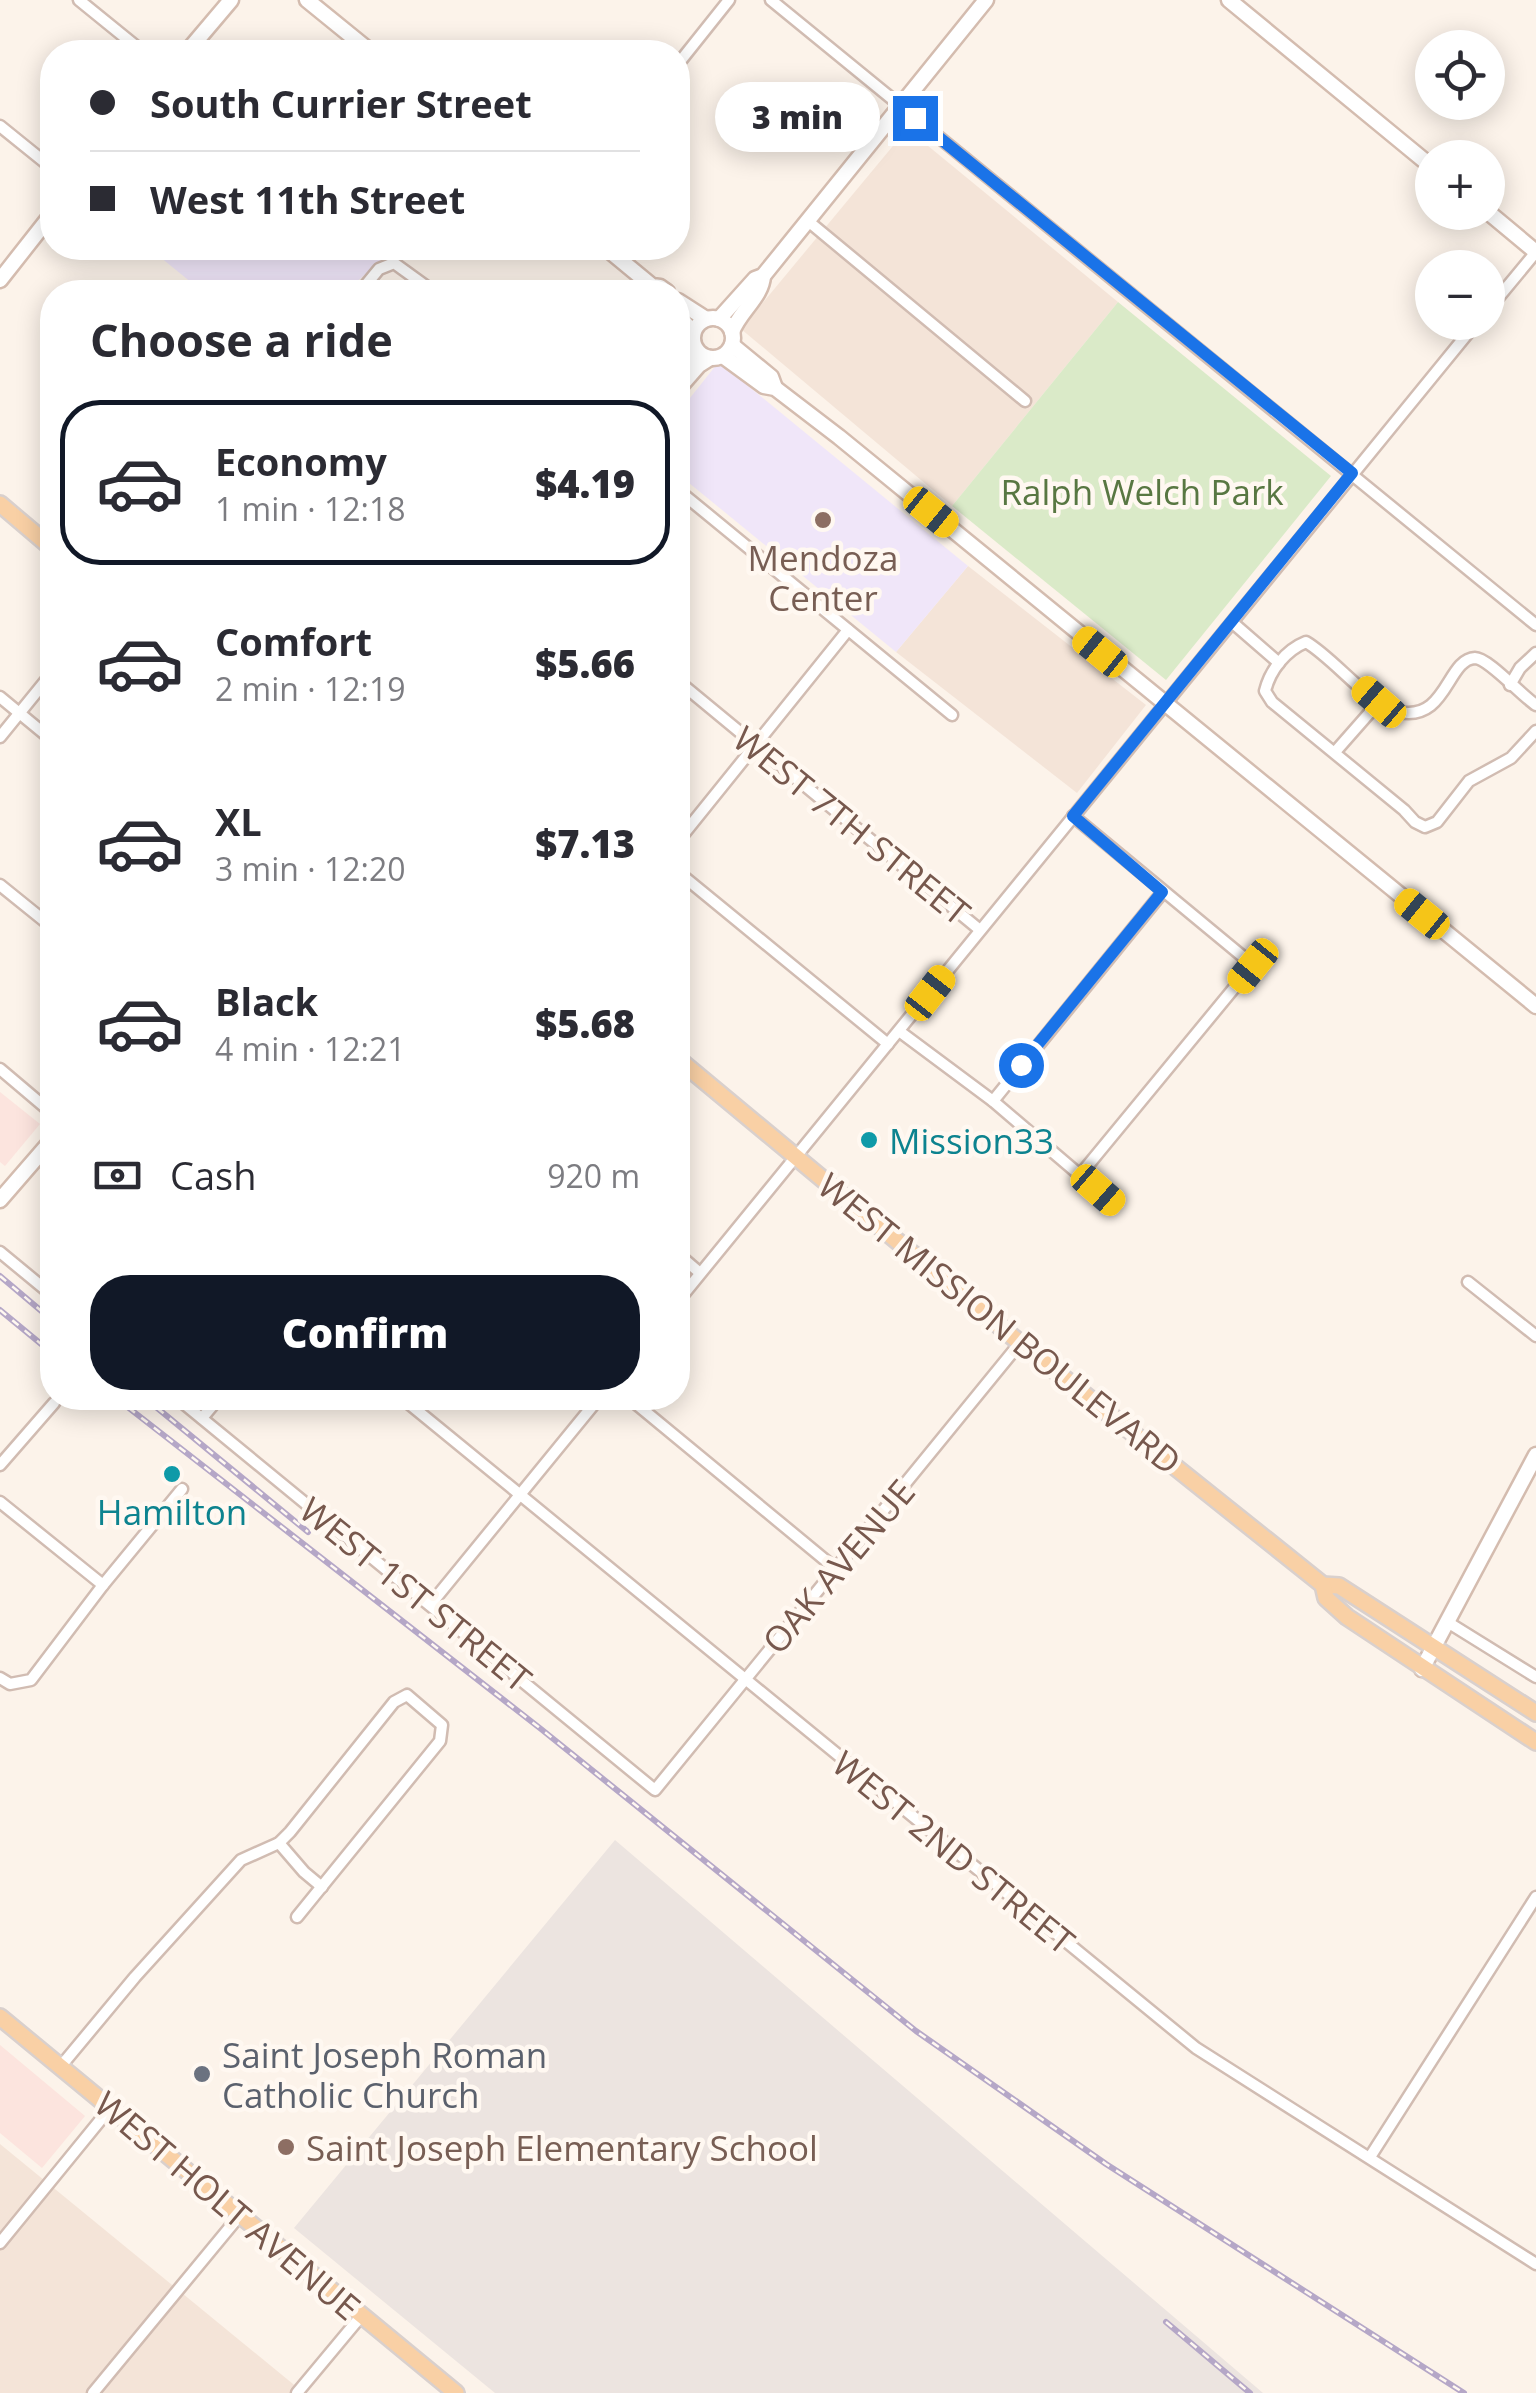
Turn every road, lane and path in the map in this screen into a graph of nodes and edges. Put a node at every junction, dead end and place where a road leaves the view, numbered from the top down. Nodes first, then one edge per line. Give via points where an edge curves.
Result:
1 (78, 0) edge
2 (231, 0) edge
3 (307, 0) edge
4 (729, 0) edge
5 (770, 0) edge
6 (986, 0) edge
7 (1229, 0) edge
8 (128, 40) edge
9 (198, 40) edge
10 (356, 40) edge
11 (690, 49) edge
12 (899, 106) junction
13 (0, 126) edge
14 (1415, 153) edge
15 (40, 158) edge
16 (808, 220) junction
17 (1505, 226) edge
18 (40, 229) edge
19 (1536, 252) edge
20 (620, 260) edge
21 (762, 276) junction
22 (0, 280) edge
23 (370, 280) edge
24 (417, 280) edge
25 (643, 280) edge
26 (1505, 289) edge
27 (690, 307) edge
28 (712, 319) junction
29 (690, 334) edge
30 (694, 340) junction
31 (1462, 340) edge
32 (724, 348) junction
33 (690, 353) edge
34 (690, 374) edge
35 (1025, 401) dead end
36 (1352, 473) junction
37 (690, 500) edge
38 (0, 504) edge
39 (40, 538) edge
40 (1233, 623) junction
41 (1536, 626) edge
42 (848, 630) junction
43 (1534, 654) edge
44 (1280, 663) junction
45 (1510, 685) junction
46 (40, 687) edge
47 (690, 691) edge
48 (0, 697) edge
49 (1379, 702) junction
50 (1164, 704) junction
51 (1536, 705) edge
52 (19, 712) junction
53 (952, 714) dead end
54 (40, 730) edge
55 (1536, 731) edge
56 (0, 736) edge
57 (755, 745) junction
58 (1335, 752) junction
59 (1073, 816) junction
60 (690, 826) edge
61 (690, 882) edge
62 (0, 885) edge
63 (1162, 892) junction
64 (40, 917) edge
65 (980, 930) junction
66 (1536, 1006) edge
67 (900, 1031) junction
68 (888, 1044) junction
69 (690, 1069) edge
70 (0, 1070) edge
71 (993, 1101) junction
72 (40, 1103) edge
73 (40, 1154) edge
74 (795, 1156) junction
75 (1080, 1175) junction
76 (0, 1200) edge
77 (1116, 1205) dead end
78 (0, 1252) edge
79 (690, 1264) edge
80 (700, 1273) junction
81 (1468, 1282) dead end
82 (40, 1285) edge
83 (690, 1285) edge
84 (1536, 1336) edge
85 (1020, 1343) junction
86 (48, 1410) edge
87 (192, 1410) edge
88 (209, 1410) edge
89 (417, 1410) edge
90 (588, 1410) edge
91 (644, 1410) edge
92 (202, 1418) junction
93 (1536, 1455) edge
94 (0, 1465) edge
95 (182, 1490) dead end
96 (518, 1492) junction
97 (0, 1502) edge
98 (836, 1569) junction
99 (1324, 1584) junction
100 (102, 1585) junction
101 (430, 1605) junction
102 (1449, 1623) junction
103 (1434, 1648) junction
104 (1422, 1668) junction
105 (1536, 1677) edge
106 (0, 1678) edge
107 (743, 1680) junction
108 (1536, 1712) edge
109 (1536, 1742) edge
110 (655, 1790) joint
111 (279, 1843) junction
112 (322, 1887) junction
113 (1536, 1897) edge
114 (297, 1917) dead end
115 (0, 2017) edge
116 (61, 2066) junction
117 (112, 2107) junction
118 (1370, 2157) junction
119 (240, 2215) junction
120 (0, 2243) edge
121 (1536, 2264) edge
122 (362, 2316) junction
123 (93, 2393) edge
124 (296, 2393) edge
125 (456, 2393) edge

1 - 8 street
2 - 9 street
3 - 10 street
4 - 11 street
5 - 12 street
6 - 12 street
7 - 14 street
12 - 16 street
12 - 36 street
13 - 15 street
16 - 21 street
16 - 35 street
17 - 19 street
18 - 22 street
19 - 26 street
20 - 25 street
21 - 28 street
21 - 32 street via 762,287 738,316
23 - 24 street via 394,264
27 - 28 street
28 - 30 street
28 - 32 street
29 - 30 street
30 - 32 street
30 - 33 street
31 - 36 street
32 - 34 street
32 - 50 street via 771,377 775,388
36 - 40 street
36 - 41 street
37 - 42 street
38 - 39 main road
40 - 44 street
40 - 50 street
42 - 53 street
42 - 57 street
43 - 45 street
44 - 49 street via 1306,642
44 - 58 street via 1265,691
45 - 49 street via 1483,659 1471,658 1427,710 1395,711
45 - 51 street
46 - 52 street
47 - 57 street, WEST 7TH STREET
48 - 52 street
49 - 58 street
50 - 59 street
50 - 66 street
52 - 54 street
52 - 56 street
55 - 58 street via 1511,758 1468,781 1426,827
57 - 60 street
57 - 65 street, WEST 7TH STREET
59 - 63 street
59 - 65 street
61 - 68 street
62 - 64 street
63 - 71 street
63 - 75 street via 1253,966
65 - 67 street
67 - 68 street
67 - 71 street
68 - 74 street
69 - 74 main road, WEST MISSION BOULEVARD
70 - 72 street
71 - 75 street
73 - 76 street
74 - 80 street
74 - 85 main road, WEST MISSION BOULEVARD
75 - 77 street
78 - 82 street
79 - 80 street
80 - 83 street
81 - 84 street
85 - 98 street, OAK AVENUE
85 - 99 main road, WEST MISSION BOULEVARD
86 - 94 street
87 - 92 street, WEST 1ST STREET
88 - 92 street
89 - 96 street, WEST 2ND STREET
90 - 96 street
91 - 98 street
92 - 101 street, WEST 1ST STREET
93 - 102 street
95 - 100 street
96 - 101 street
96 - 107 street, WEST 2ND STREET
97 - 100 street
98 - 107 street, OAK AVENUE
99 - 103 main road, WEST MISSION BOULEVARD via 1339,1586
99 - 104 main road, WEST MISSION BOULEVARD via 1326,1598 1346,1617
100 - 106 street via 31,1680 10,1684
101 - 110 street, WEST 1ST STREET
102 - 103 street
102 - 105 street
103 - 104 street
103 - 108 main road, WEST MISSION BOULEVARD
104 - 109 main road, WEST MISSION BOULEVARD
107 - 110 street, OAK AVENUE
107 - 118 street, WEST 2ND STREET via 1196,2048
111 - 112 street
111 - 112 street via 394,1702 407,1695 442,1725 440,1741
111 - 116 street via 241,1860
112 - 114 street
113 - 118 street
115 - 116 main road, WEST HOLT AVENUE
116 - 117 main road, WEST HOLT AVENUE
117 - 119 main road, WEST HOLT AVENUE
117 - 120 street
118 - 121 street, WEST 2ND STREET
119 - 122 main road, WEST HOLT AVENUE
119 - 123 street
122 - 124 street
122 - 125 main road, WEST HOLT AVENUE

